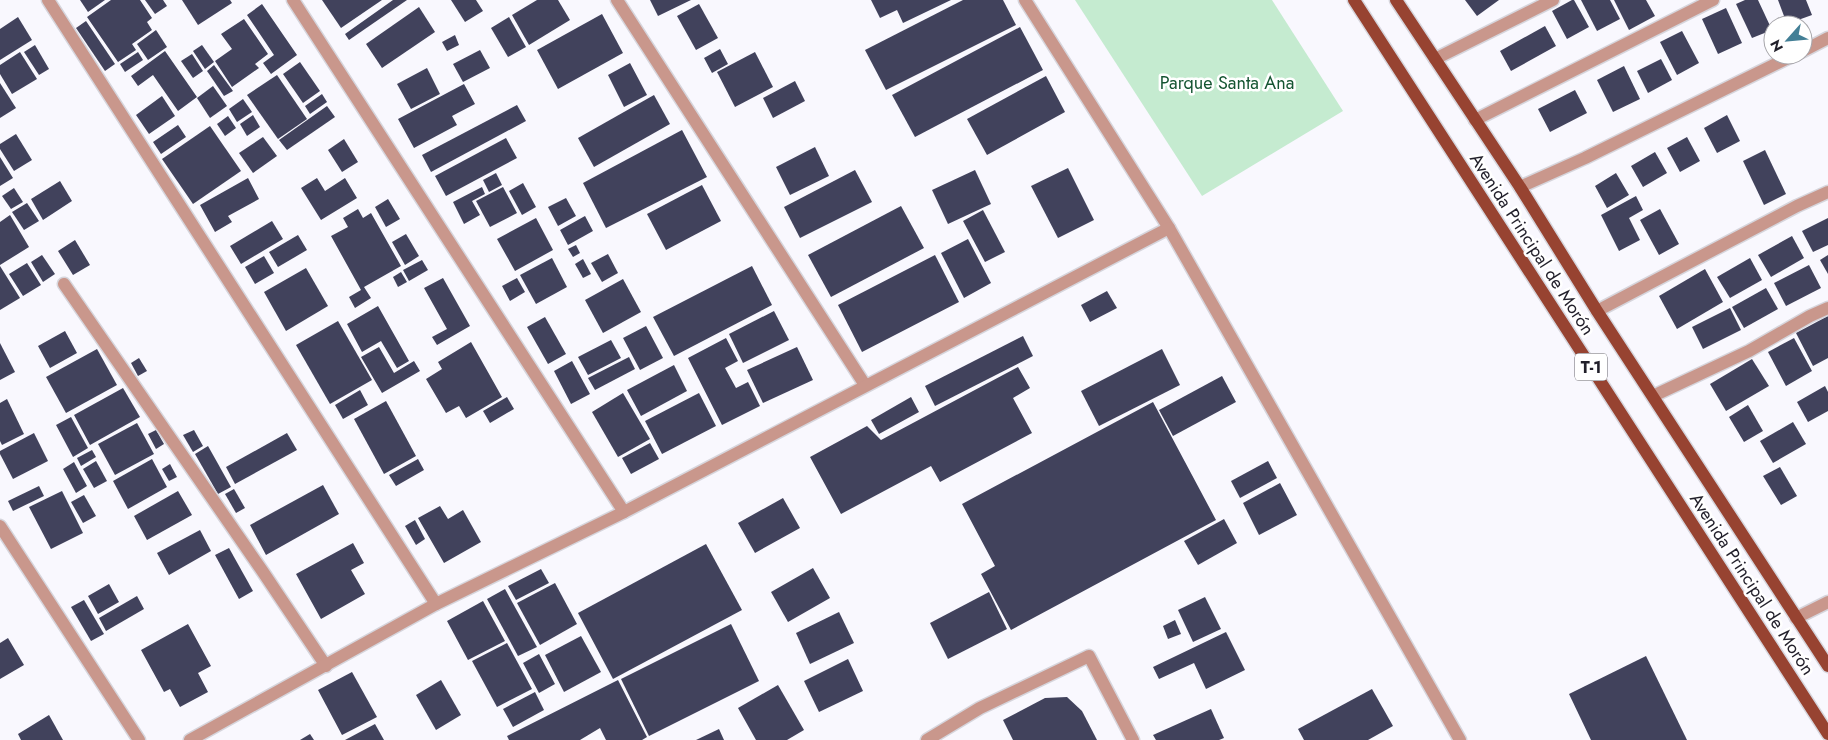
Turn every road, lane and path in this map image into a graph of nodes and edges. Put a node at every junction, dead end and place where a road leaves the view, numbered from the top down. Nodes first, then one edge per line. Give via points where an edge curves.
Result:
1 (48, 0) edge
2 (293, 0) edge
3 (617, 0) edge
4 (1025, 0) edge
5 (1354, 0) edge
6 (1396, 0) edge
7 (1553, 0) edge
8 (1713, 0) edge
9 (1828, 38) edge
10 (1813, 46) edge
11 (1435, 59) junction
12 (1774, 65) edge
13 (1475, 120) junction
14 (1520, 187) junction
15 (1828, 192) edge
16 (1169, 228) junction
17 (64, 284) dead end
18 (1828, 308) edge
19 (1597, 311) junction
20 (865, 385) junction
21 (1653, 396) junction
22 (624, 512) junction
23 (0, 526) edge
24 (1828, 602) edge
25 (436, 604) junction
26 (1796, 618) junction
27 (326, 666) junction
28 (1828, 666) edge
29 (1828, 734) edge
30 (139, 740) edge
31 (190, 740) edge
32 (927, 740) edge
33 (1133, 740) edge
34 (1460, 740) edge

1 - 25 street
2 - 22 street
3 - 20 street
4 - 16 street
5 - 29 main road, Avenida Principal de Morón / T-1
6 - 11 main road, Avenida Principal de Morón / T-1
7 - 11 street
8 - 13 street
9 - 10 street
11 - 13 main road, Avenida Principal de Morón / T-1
12 - 14 street
13 - 14 main road, Avenida Principal de Morón / T-1
14 - 19 main road, Avenida Principal de Morón / T-1
15 - 19 street
16 - 20 street
16 - 34 street
17 - 27 street
18 - 21 street via 1749,351
19 - 21 main road, Avenida Principal de Morón / T-1
20 - 22 street
21 - 26 main road, Avenida Principal de Morón / T-1
22 - 25 street
23 - 30 street
24 - 26 street
25 - 27 street
26 - 28 main road, Avenida Principal de Morón / T-1
27 - 31 street
32 - 33 street via 980,708 1089,656

